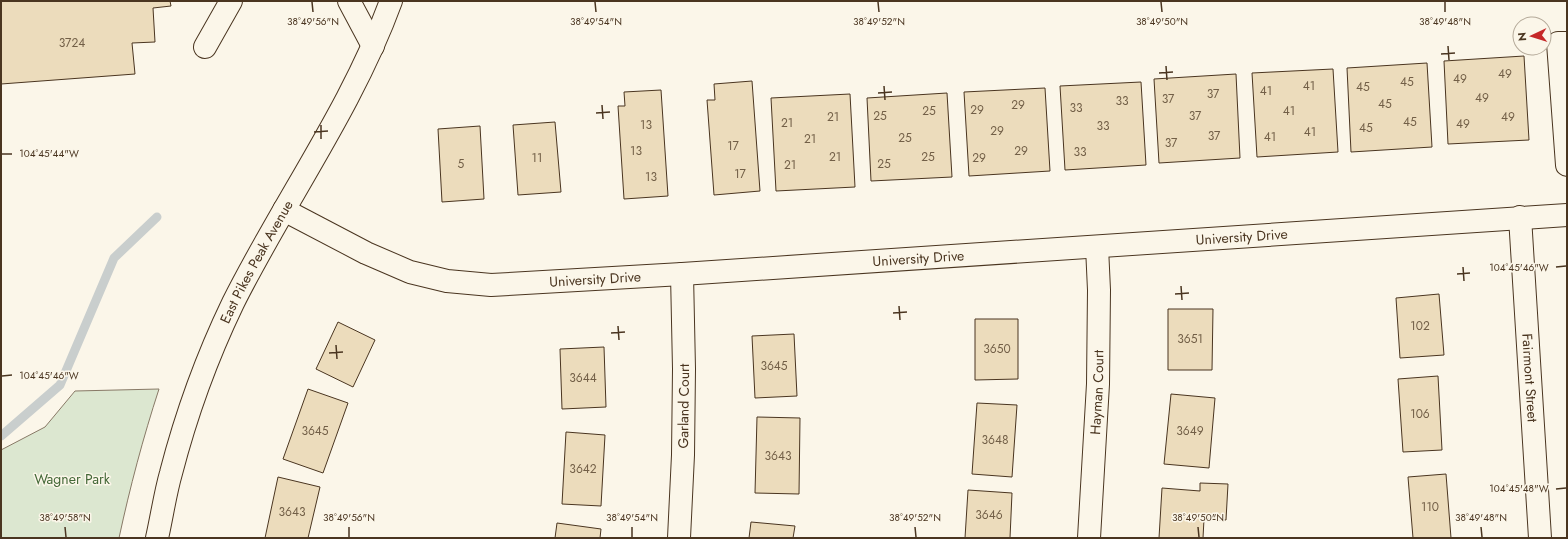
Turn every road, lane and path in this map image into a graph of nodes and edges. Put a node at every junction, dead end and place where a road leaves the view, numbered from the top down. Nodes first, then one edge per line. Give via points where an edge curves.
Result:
1 (231, 1) edge
2 (349, 1) edge
3 (391, 1) edge
4 (1567, 43) edge
5 (373, 46) junction
6 (205, 47) dead end
7 (1567, 165) edge
8 (284, 210) junction
9 (1567, 214) edge
10 (1520, 217) junction
11 (1097, 247) junction
12 (682, 274) junction
13 (157, 538) edge
14 (679, 538) edge
15 (1089, 538) edge
16 (1540, 538) edge

1 - 6 street
2 - 5 street
3 - 5 street, East Pikes Peak Avenue
4 - 7 street via 1558,43
5 - 8 street, East Pikes Peak Avenue via 336,121
8 - 12 street, University Drive via 366,254 410,272 447,281 491,285
8 - 13 street, East Pikes Peak Avenue via 233,304 190,406 170,474
9 - 10 street, University Drive
10 - 11 street, University Drive
10 - 16 street, Fairmont Street
11 - 12 street, University Drive
11 - 15 street, Hayman Court via 1098,384
12 - 14 street, Garland Court via 684,369

